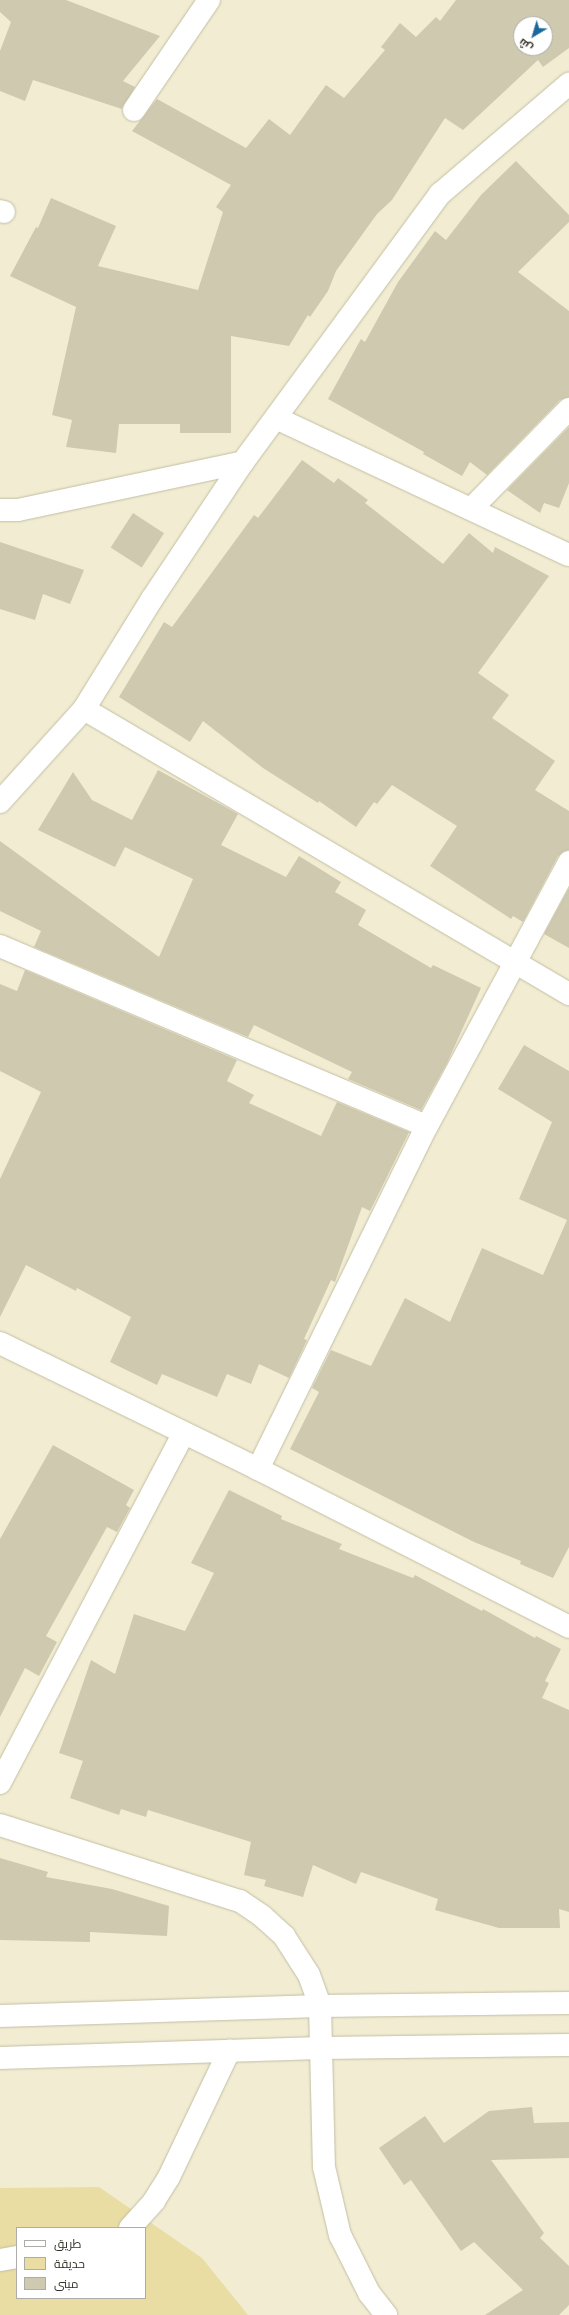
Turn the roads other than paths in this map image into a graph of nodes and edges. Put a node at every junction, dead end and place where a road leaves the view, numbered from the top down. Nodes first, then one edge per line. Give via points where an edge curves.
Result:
1 (209, 0) edge
2 (569, 84) edge
3 (134, 110) dead end
4 (569, 409) edge
5 (276, 418) junction
6 (244, 462) junction
7 (471, 508) junction
8 (0, 510) edge
9 (569, 554) edge
10 (84, 708) junction
11 (0, 802) edge
12 (569, 862) edge
13 (0, 946) edge
14 (516, 963) junction
15 (569, 994) edge
16 (428, 1126) junction
17 (0, 1343) edge
18 (183, 1434) junction
19 (258, 1469) junction
20 (569, 1627) edge
21 (0, 1783) edge
22 (0, 1825) edge
23 (569, 2003) edge
24 (320, 2006) junction
25 (0, 2016) edge
26 (569, 2045) edge
27 (321, 2048) junction
28 (229, 2051) junction
29 (0, 2058) edge
30 (131, 2227) edge
31 (16, 2257) edge
32 (0, 2260) edge
33 (386, 2315) edge

1 - 3 street
2 - 5 street via 440,194
4 - 7 street
5 - 6 street
5 - 7 street
6 - 8 street via 18,510
6 - 10 street via 152,599
7 - 9 street
10 - 11 street
10 - 14 street
12 - 14 street
13 - 16 street
14 - 15 street
14 - 16 street
16 - 19 street
17 - 18 street
18 - 19 street
18 - 21 street
19 - 20 street
22 - 24 street via 240,1902 262,1916 284,1936 309,1975
23 - 24 street
24 - 25 street
24 - 27 street
26 - 27 street
27 - 28 street
27 - 33 street via 324,2167 340,2234 369,2293
28 - 29 street
28 - 30 street via 169,2177 154,2201
31 - 32 street

